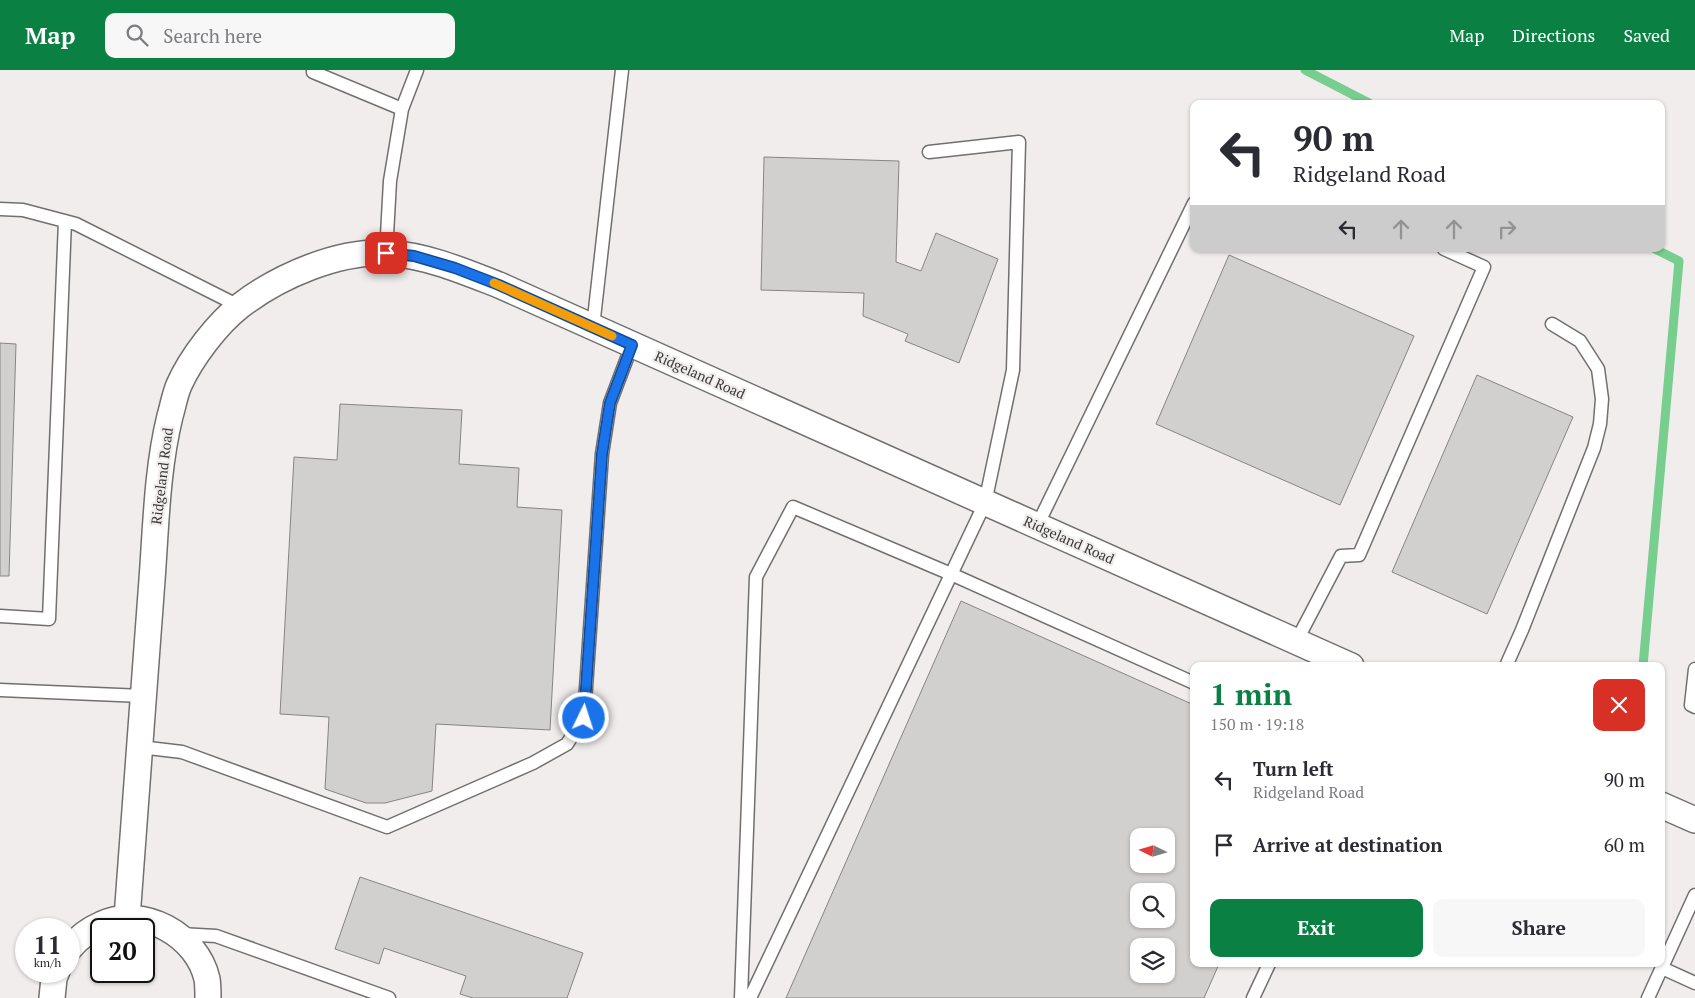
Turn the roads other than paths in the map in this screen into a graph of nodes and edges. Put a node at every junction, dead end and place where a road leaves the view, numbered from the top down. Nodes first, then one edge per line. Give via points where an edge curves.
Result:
1 (313, 70) edge
2 (417, 70) edge
3 (622, 70) edge
4 (402, 109) junction
5 (929, 152) dead end
6 (0, 209) edge
7 (1190, 211) edge
8 (64, 221) junction
9 (1451, 252) edge
10 (386, 253) junction
11 (240, 306) junction
12 (1552, 324) dead end
13 (593, 327) junction
14 (632, 345) junction
15 (985, 503) junction
16 (1037, 526) junction
17 (951, 574) junction
18 (0, 616) edge
19 (1296, 642) junction
20 (1342, 662) edge
21 (1508, 662) edge
22 (1695, 669) edge
23 (1190, 681) edge
24 (0, 690) edge
25 (144, 696) junction
26 (1695, 707) edge
27 (140, 747) junction
28 (1665, 807) edge
29 (1695, 820) edge
30 (1695, 895) edge
31 (127, 918) edge
32 (155, 922) edge
33 (178, 934) junction
34 (1665, 961) edge
35 (1267, 967) edge
36 (1662, 968) joint
37 (54, 983) edge
38 (1695, 983) edge
39 (52, 998) edge
40 (208, 998) edge
41 (389, 998) edge
42 (741, 998) edge
43 (750, 998) edge
44 (1253, 998) edge
45 (1648, 998) edge

1 - 4 lane
2 - 4 lane
3 - 13 lane
4 - 10 lane via 390,181
5 - 15 lane via 1019,142 1013,370
6 - 8 lane via 23,210
7 - 16 lane
8 - 11 lane via 76,224
8 - 18 lane via 49,619
9 - 19 lane via 1484,267 1360,555 1341,556
10 - 11 street, Ridgeland Road via 318,264 278,282
10 - 13 street, Ridgeland Road via 414,256 455,268
11 - 25 street, Ridgeland Road via 204,342 178,386 164,442
12 - 21 lane via 1580,341 1598,369 1602,399 1600,424 1594,448
13 - 14 street, Ridgeland Road
14 - 15 street, Ridgeland Road
14 - 27 lane via 610,403 602,454 584,718 567,744 532,763 387,827 182,752
15 - 16 street, Ridgeland Road
15 - 17 lane
16 - 19 street, Ridgeland Road
17 - 23 lane
17 - 42 lane via 792,507 756,577
17 - 43 lane
19 - 20 street, Ridgeland Road
22 - 26 lane via 1691,705
24 - 25 lane
25 - 27 street, Ridgeland Road
27 - 31 street, Ridgeland Road
28 - 29 street
30 - 34 lane
32 - 33 street
33 - 40 street via 196,954 207,978
33 - 41 lane via 216,936
35 - 44 lane
36 - 38 lane
36 - 45 lane
37 - 39 street

